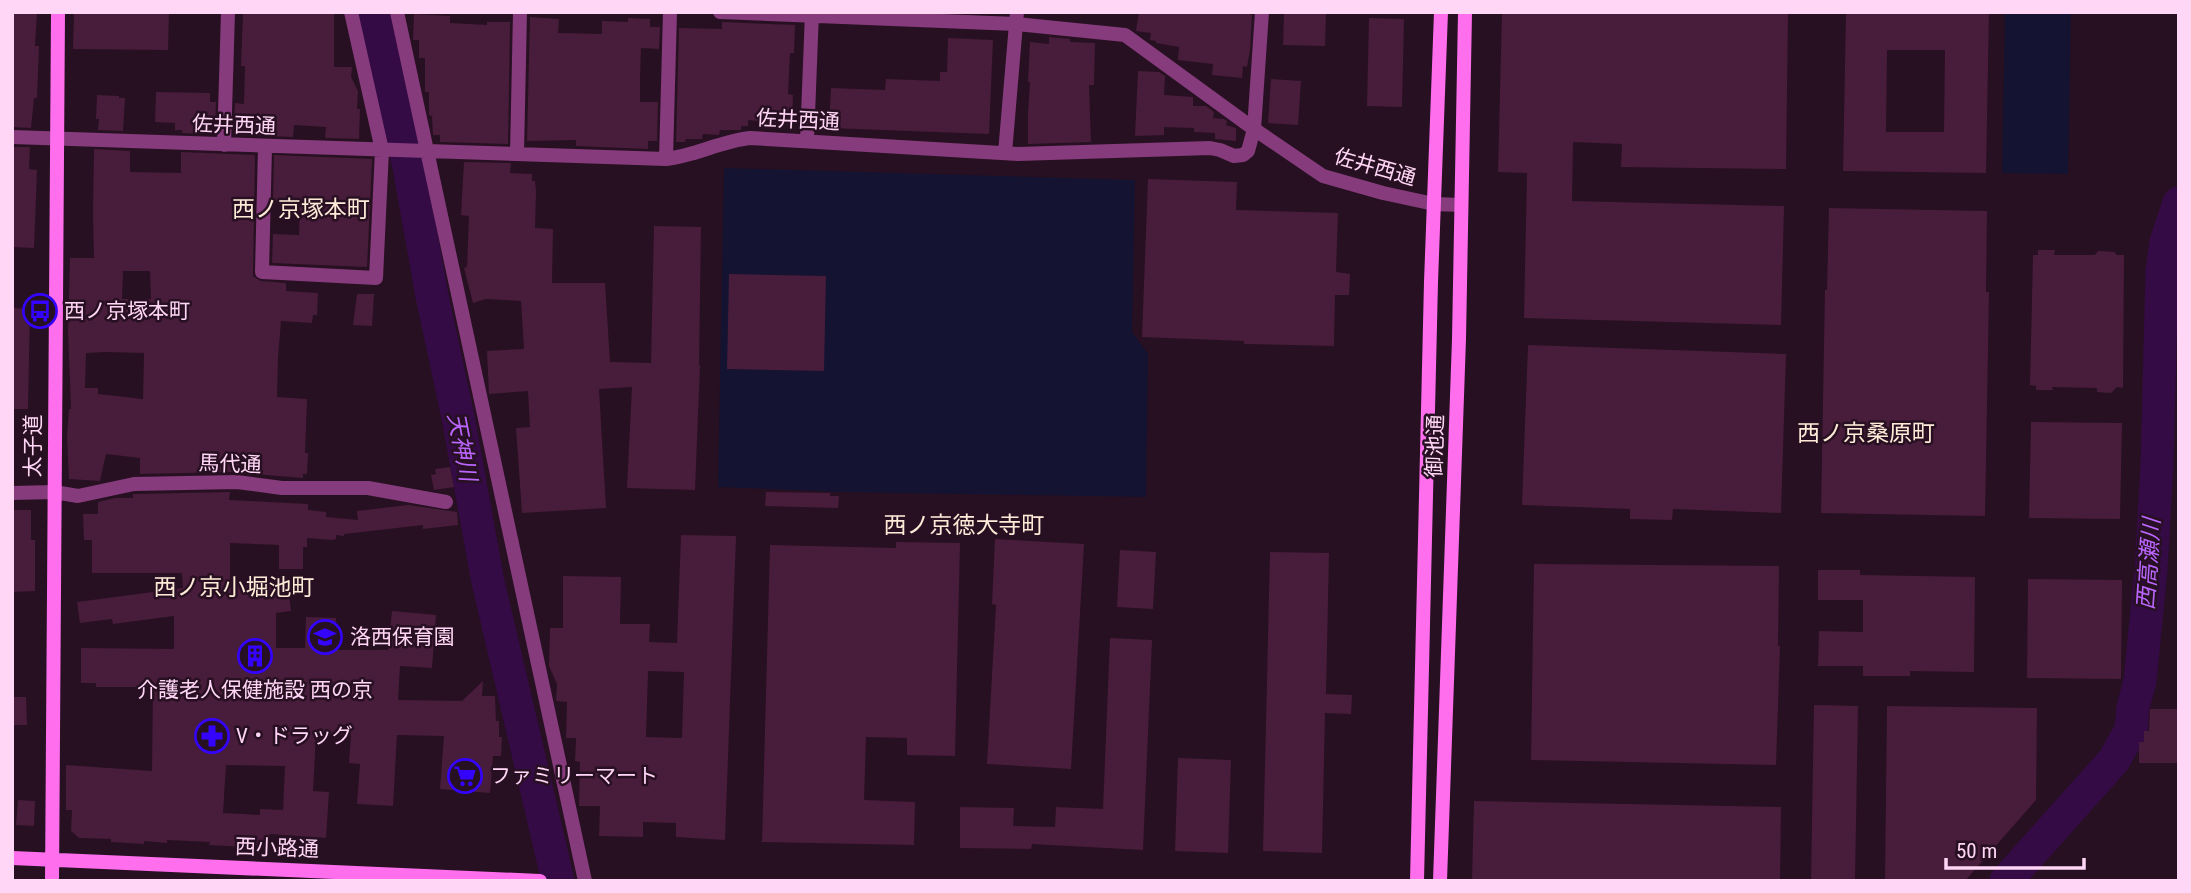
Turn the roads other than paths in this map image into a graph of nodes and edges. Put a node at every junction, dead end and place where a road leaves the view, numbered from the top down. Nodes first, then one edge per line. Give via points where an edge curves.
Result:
1 (58, 12) edge
2 (228, 12) edge
3 (351, 12) edge
4 (397, 12) edge
5 (520, 12) edge
6 (670, 12) edge
7 (720, 12) edge
8 (1262, 12) edge
9 (1441, 12) edge
10 (1465, 12) edge
11 (812, 14) edge
12 (1016, 18) edge
13 (1254, 129) junction
14 (12, 137) edge
15 (56, 139) junction
16 (807, 141) junction
17 (224, 145) junction
18 (265, 147) junction
19 (382, 150) junction
20 (421, 150) junction
21 (1005, 153) junction
22 (517, 154) junction
23 (666, 159) junction
24 (1434, 204) junction
25 (1461, 205) junction
26 (54, 492) junction
27 (12, 493) edge
28 (446, 502) dead end
29 (12, 858) edge
30 (53, 860) junction
31 (488, 879) edge
32 (52, 881) edge
33 (540, 881) edge
34 (585, 881) edge
35 (1417, 881) edge
36 (1440, 881) edge

1 - 15 street, 太子道
2 - 17 street
3 - 19 street
4 - 20 street
5 - 22 street
6 - 23 street
7 - 11 street
8 - 13 street
9 - 24 street, 御池通
10 - 25 street, 御池通
11 - 12 street
11 - 16 street
12 - 13 street via 1125,35
12 - 21 street
13 - 21 street, 佐井西通 via 1248,151 1234,156 1210,148
13 - 24 street, 佐井西通 via 1323,176
14 - 15 street, 佐井西通
15 - 17 street, 佐井西通
15 - 26 street, 太子道
16 - 21 street, 佐井西通
16 - 23 street, 佐井西通 via 738,139
17 - 18 street, 佐井西通
18 - 19 street, 佐井西通
18 - 19 street via 262,272 376,278
19 - 20 street, 佐井西通
20 - 22 street, 佐井西通
20 - 34 street
22 - 23 street, 佐井西通
24 - 25 street, 佐井西通
24 - 35 street, 御池通
25 - 36 street, 御池通
26 - 27 street, 馬代通
26 - 28 street, 馬代通 via 78,496 134,484 237,482 282,488 368,488
26 - 30 street, 太子道
29 - 30 street, 西小路通
30 - 31 street, 西小路通
30 - 32 street, 太子道
31 - 33 street, 西小路通

